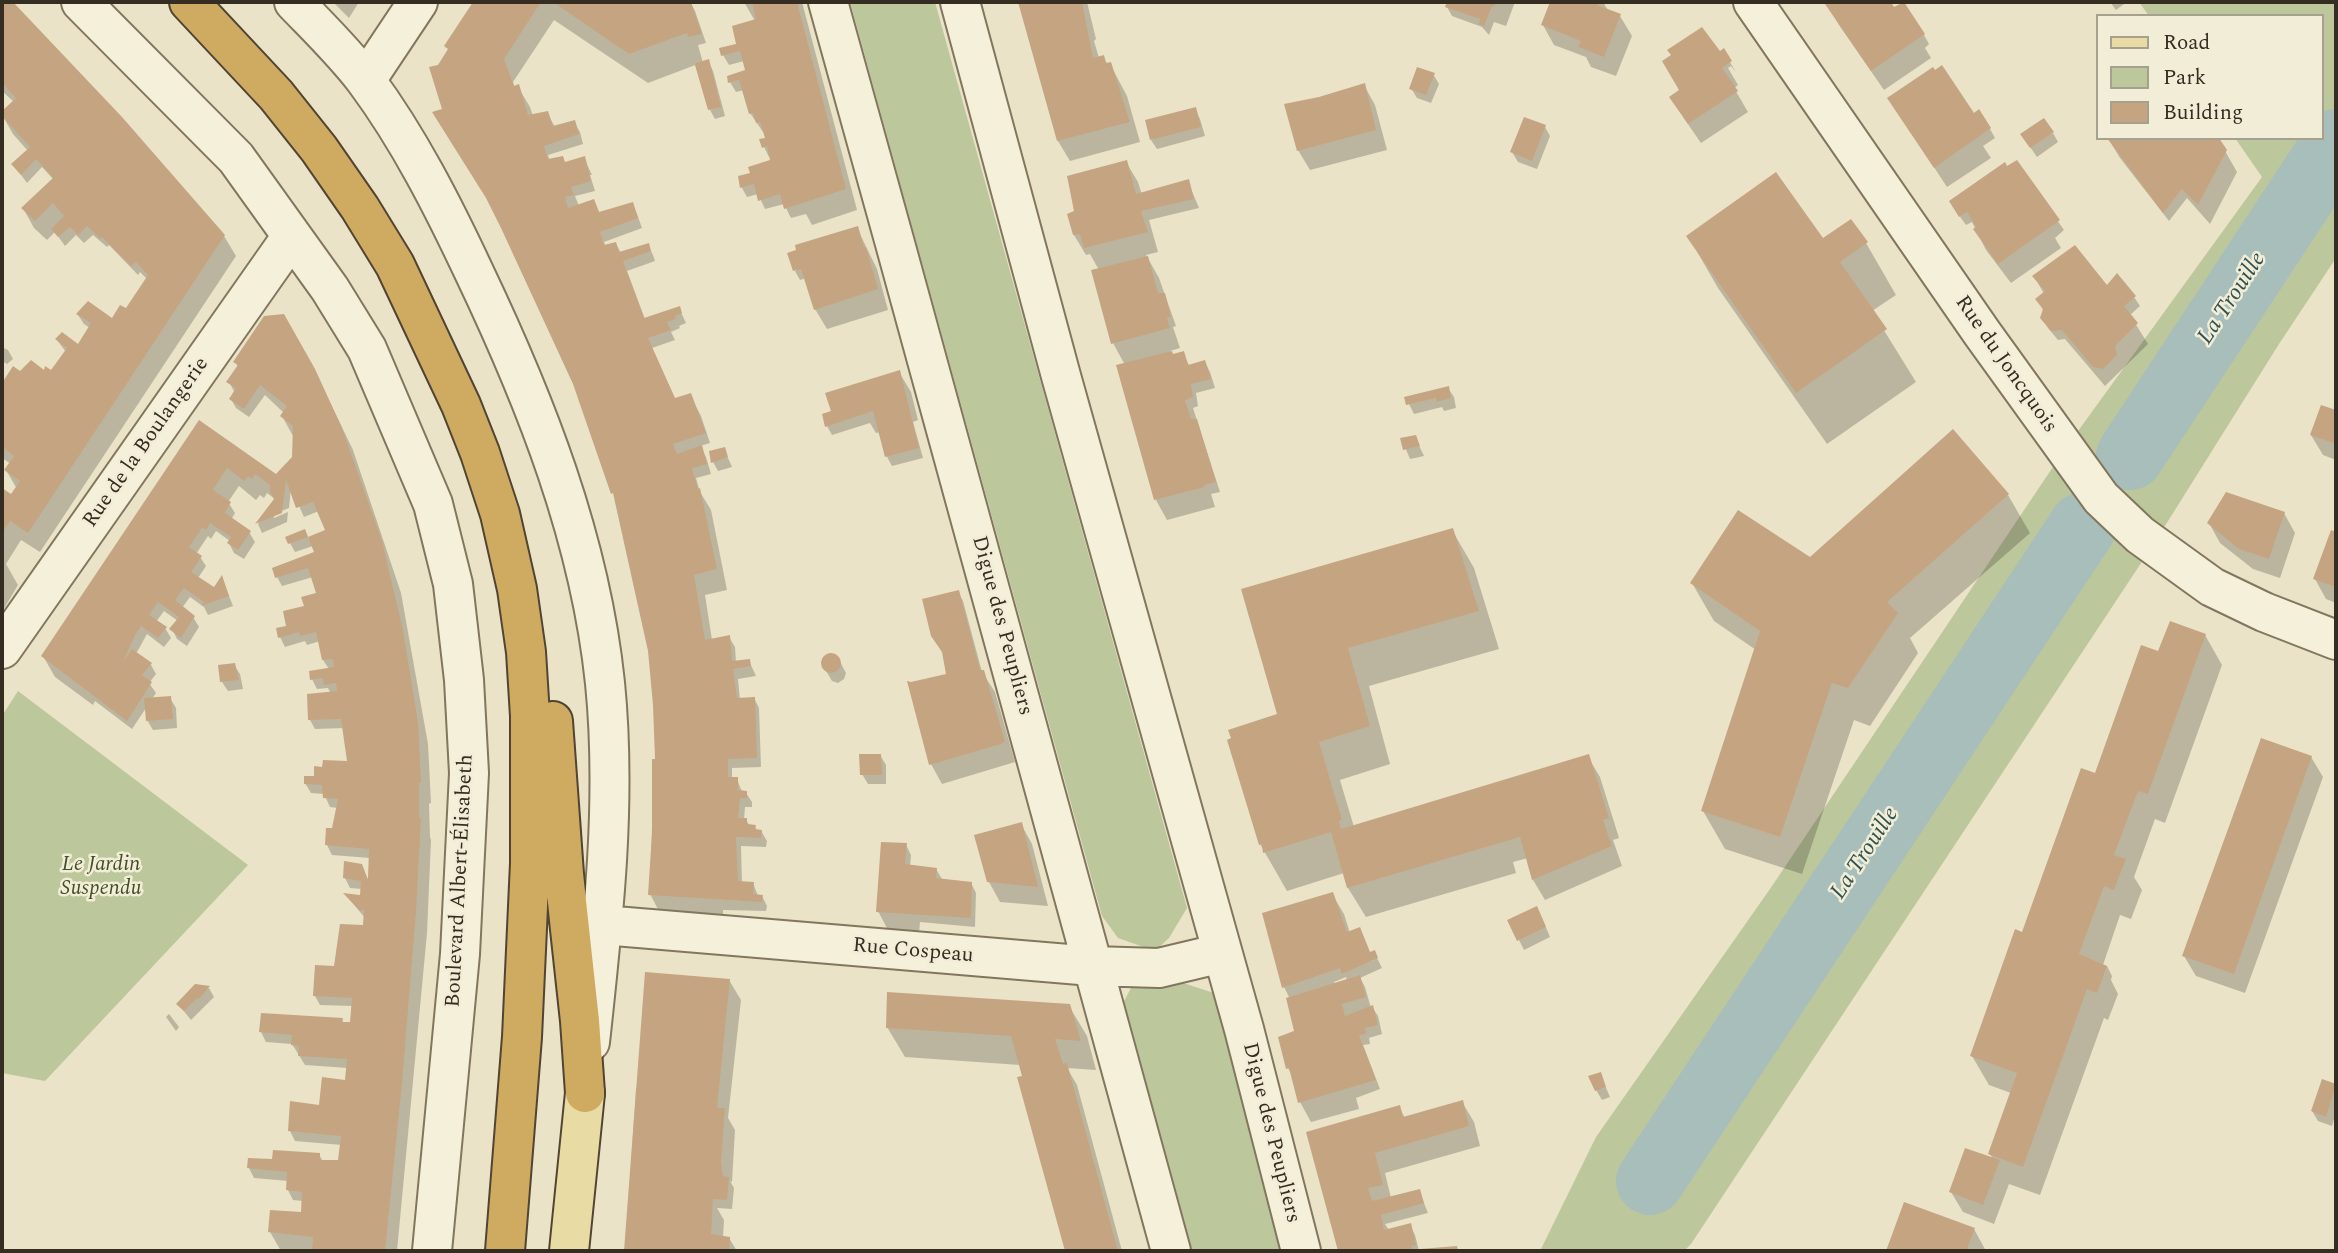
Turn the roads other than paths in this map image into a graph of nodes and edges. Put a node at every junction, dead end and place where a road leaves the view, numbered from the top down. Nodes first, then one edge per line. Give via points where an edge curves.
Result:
1 (81, 2) edge
2 (188, 2) edge
3 (294, 2) edge
4 (418, 2) edge
5 (828, 2) edge
6 (960, 2) edge
7 (1753, 2) edge
8 (366, 80) junction
9 (292, 236) junction
10 (395, 265) junction
11 (2336, 640) edge
12 (2, 649) edge
13 (603, 925) junction
14 (1222, 953) junction
15 (1092, 967) junction
16 (584, 1093) junction
17 (432, 1251) edge
18 (505, 1251) edge
19 (569, 1251) edge
20 (1171, 1251) edge
21 (1301, 1251) edge

1 - 9 street, Boulevard Albert-Élisabeth via 236,159
2 - 10 highway via 302,127
3 - 8 street
4 - 8 street
5 - 15 street, Digue des Peupliers
6 - 14 street, Digue des Peupliers
7 - 11 street, Rue du Joncquois via 2102,498 2140,535 2212,587
8 - 13 street via 454,229 501,328 542,425 575,529 593,602 605,682 610,768
9 - 12 street, Rue de la Boulangerie
9 - 17 street, Boulevard Albert-Élisabeth via 367,349 433,504 453,584 469,773 460,954
10 - 16 highway via 470,397 515,504 536,599 552,707
10 - 18 highway via 480,453 500,514 526,652 530,863
13 - 15 street, Rue Cospeau
13 - 16 street
14 - 15 street, Rue Cospeau via 1159,968
14 - 21 street, Digue des Peupliers
15 - 20 street, Digue des Peupliers
16 - 19 main road

